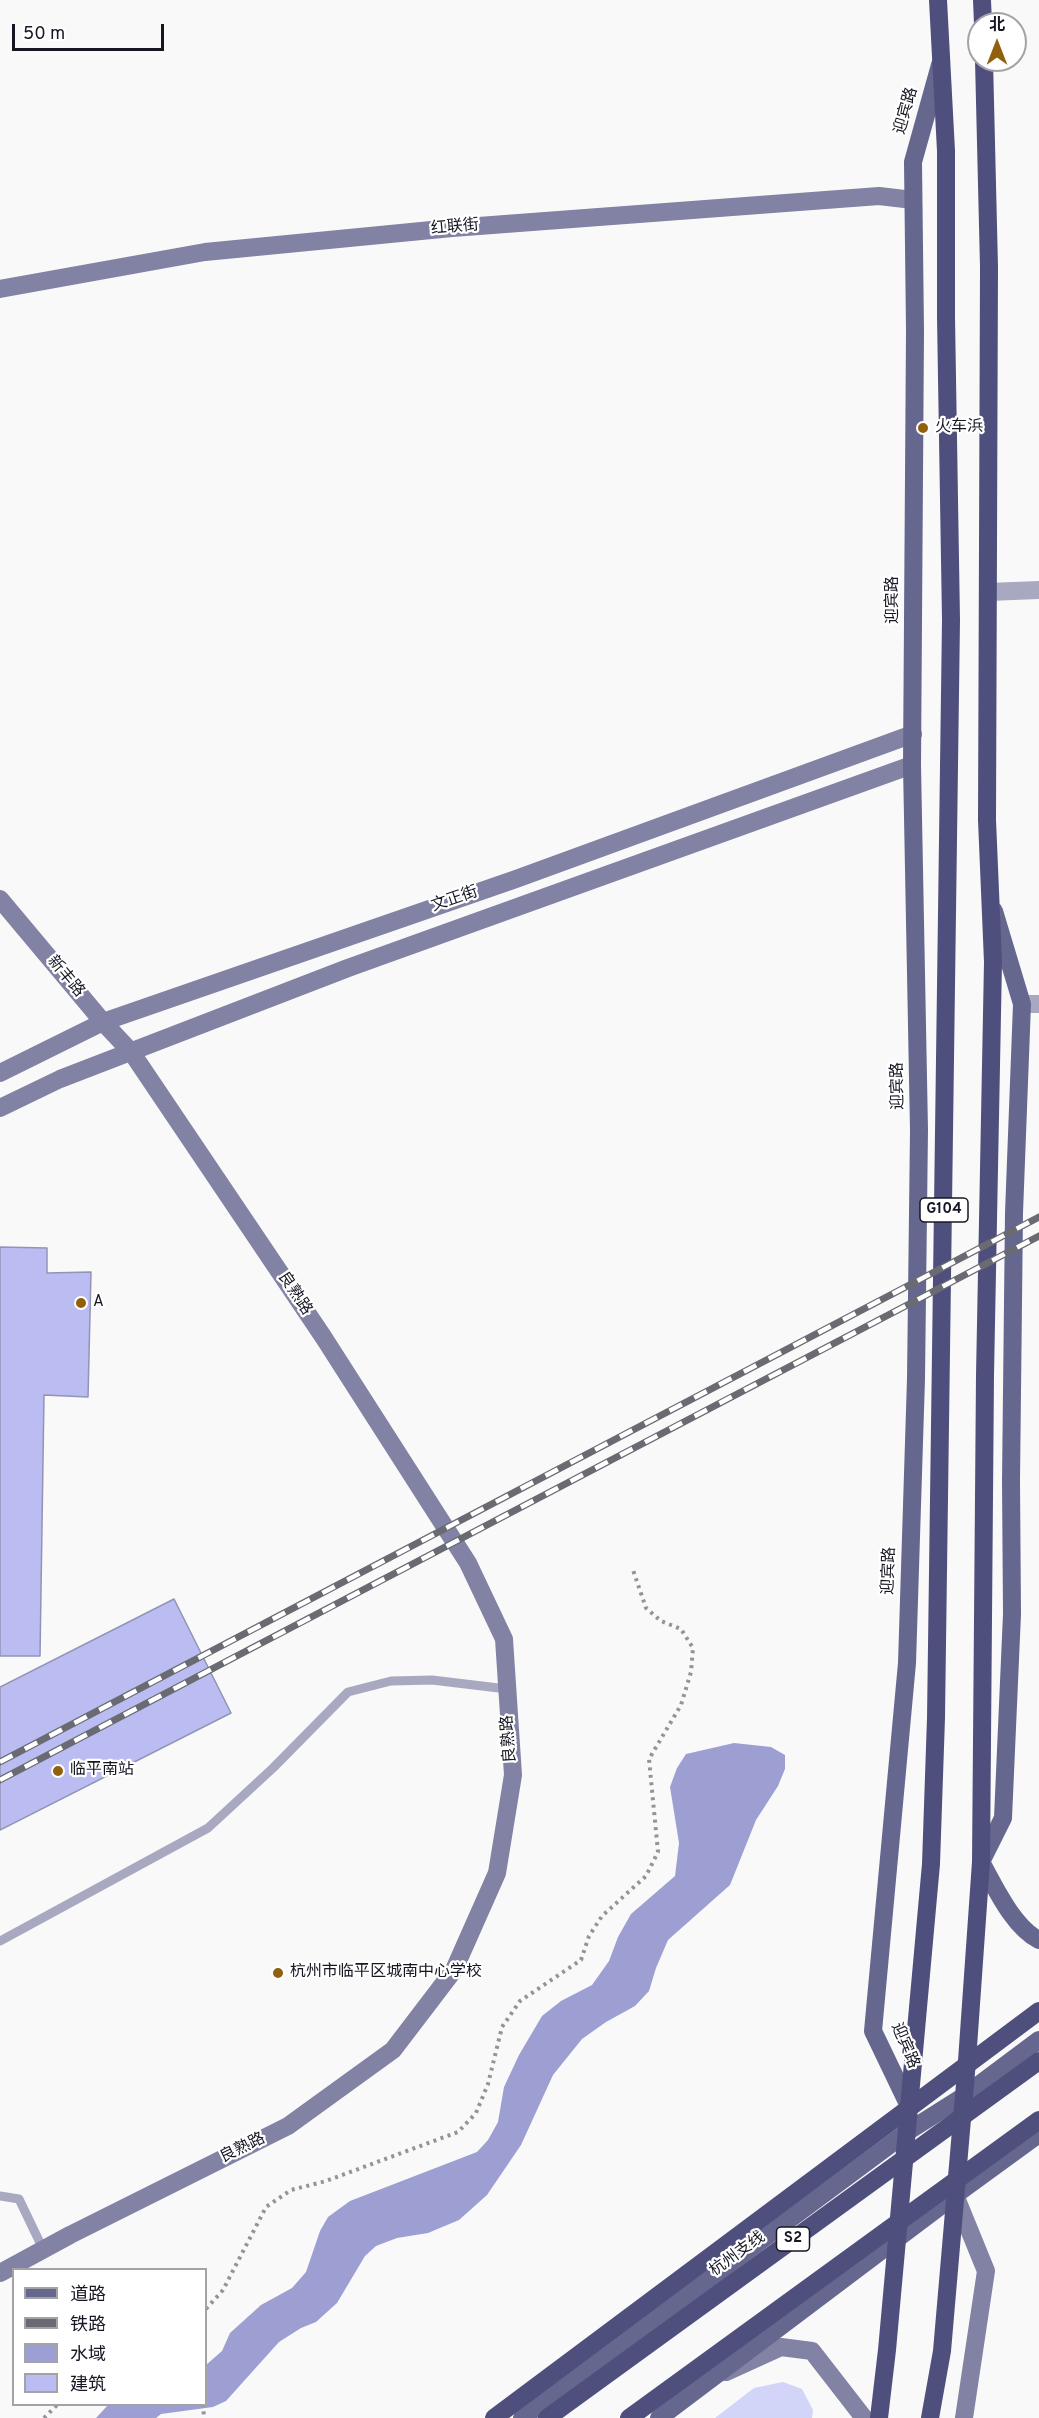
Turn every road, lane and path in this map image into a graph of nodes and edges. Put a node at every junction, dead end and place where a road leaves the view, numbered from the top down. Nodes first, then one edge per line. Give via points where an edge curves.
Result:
1 (938, 0) edge
2 (941, 60) junction
3 (984, 72) edge
4 (913, 200) junction
5 (0, 289) edge
6 (1039, 590) edge
7 (988, 592) junction
8 (913, 734) junction
9 (912, 765) junction
10 (0, 899) edge
11 (991, 901) junction
12 (1031, 1004) edge
13 (103, 1022) junction
14 (132, 1053) junction
15 (0, 1074) edge
16 (0, 1108) edge
17 (632, 1567) dead end
18 (507, 1689) junction
19 (981, 1862) junction
20 (1039, 1940) edge
21 (0, 1941) edge
22 (1039, 2011) edge
23 (1039, 2040) edge
24 (1039, 2061) edge
25 (964, 2096) junction
26 (909, 2106) junction
27 (1039, 2120) edge
28 (907, 2132) junction
29 (1039, 2132) edge
30 (955, 2195) junction
31 (0, 2196) edge
32 (920, 2208) junction
33 (897, 2238) junction
34 (43, 2249) junction
35 (0, 2273) edge
36 (207, 2308) edge
37 (708, 2380) junction
38 (56, 2406) edge
39 (44, 2418) edge
40 (494, 2418) edge
41 (522, 2418) edge
42 (547, 2418) edge
43 (629, 2418) edge
44 (659, 2418) edge
45 (864, 2418) edge
46 (879, 2418) edge
47 (930, 2418) edge
48 (964, 2418) edge

1 - 2 highway, 迎宾路 / G104
2 - 4 main road, 迎宾路 via 912,162
2 - 26 highway, 迎宾路 / G104 via 946,151 951,620 936,1718 931,1864
3 - 7 highway, G104 via 989,267
4 - 5 main road, 红联街 via 879,196 452,228 205,252
4 - 8 main road, 迎宾路
6 - 7 street
7 - 11 highway, G104 via 987,820
8 - 9 main road, 迎宾路
8 - 13 main road, 文正街 via 516,879
9 - 14 main road, 文正街 via 348,968
9 - 26 main road, 迎宾路 via 919,1130 916,1379 907,1663 873,2031
10 - 13 main road, 新丰路
11 - 12 main road
11 - 19 highway, G104
12 - 19 main road via 1014,1213 1012,1614 1004,1806 1003,1818
13 - 14 main road, 新丰路
13 - 15 main road, 文正街
14 - 16 main road, 文正街 via 60,1079
14 - 18 main road, 良熟路 via 324,1338 468,1563 504,1639
17 - 36 path via 646,1608 661,1621 681,1629 693,1648 681,1705 649,1759 658,1852 646,1876 602,1916 589,1936 581,1960 520,2001 502,2027 488,2084 476,2113 458,2132 291,2190 267,2207 223,2290
18 - 21 lane via 432,1680 391,1681 348,1692 208,1828
18 - 34 main road, 良熟路 via 513,1775 497,1873 454,1970 393,2050 288,2126
19 - 20 main road via 1003,1902 1031,1936
19 - 25 highway, G104
22 - 40 highway, bridge
23 - 25 main road
24 - 42 highway, 杭州支线 / S2, bridge
25 - 28 main road
25 - 30 highway, G104
26 - 28 highway, 迎宾路 / G104
27 - 32 highway, bridge
28 - 33 highway, 迎宾路 / G104
28 - 41 main road
29 - 30 main road
29 - 32 highway, bridge
30 - 33 main road
30 - 47 highway, G104 via 942,2351
30 - 48 main road via 986,2271
31 - 34 lane via 20,2199
32 - 43 highway, bridge
33 - 37 main road
33 - 46 highway, 迎宾路 / G104
34 - 35 main road, 良熟路
37 - 44 main road
37 - 45 main road via 782,2348 812,2350
38 - 39 path

